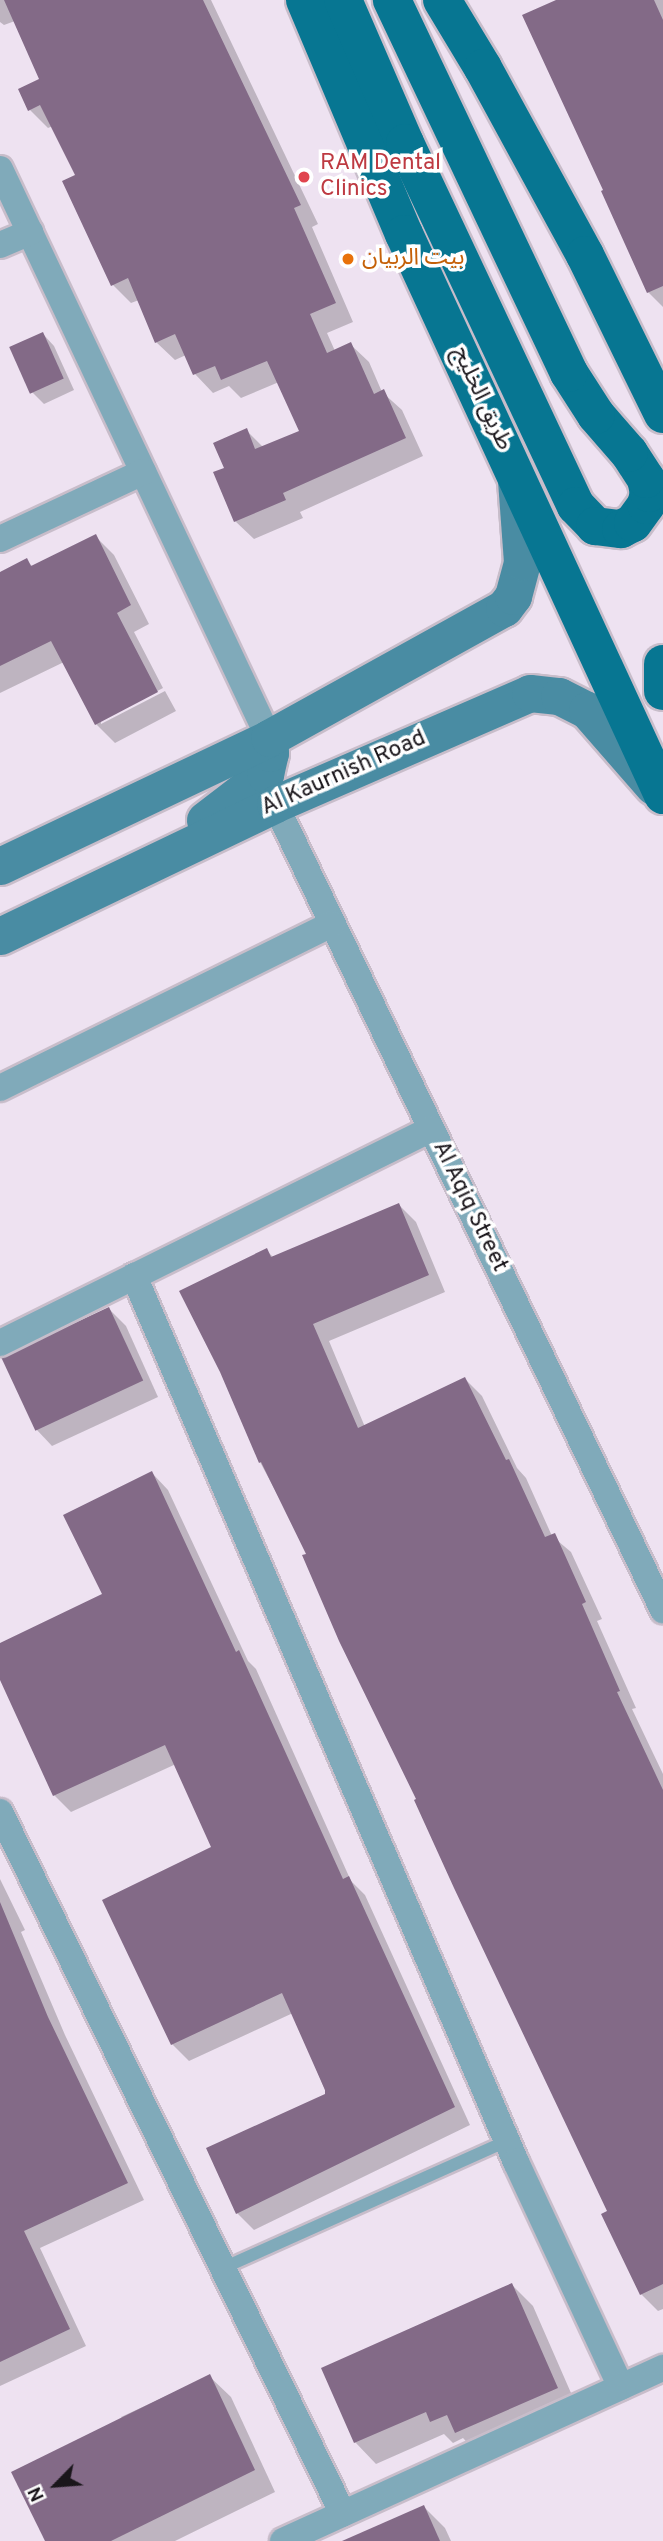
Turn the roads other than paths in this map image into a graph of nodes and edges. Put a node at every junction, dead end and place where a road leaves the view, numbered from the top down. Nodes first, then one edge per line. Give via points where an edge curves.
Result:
1 (305, 0) edge
2 (344, 0) edge
3 (392, 0) edge
4 (442, 0) edge
5 (0, 169) edge
6 (30, 232) junction
7 (0, 245) edge
8 (663, 414) edge
9 (143, 472) junction
10 (515, 473) junction
11 (0, 539) edge
12 (663, 664) edge
13 (663, 691) edge
14 (269, 738) junction
15 (663, 797) edge
16 (275, 804) junction
17 (0, 866) edge
18 (98, 889) junction
19 (332, 924) junction
20 (0, 936) edge
21 (0, 1088) edge
22 (431, 1129) junction
23 (134, 1276) junction
24 (0, 1343) edge
25 (663, 1610) edge
26 (0, 1812) edge
27 (507, 2141) junction
28 (223, 2268) junction
29 (663, 2368) edge
30 (621, 2387) junction
31 (343, 2514) junction
32 (284, 2541) edge

1 - 10 main road, طريق الخليج via 367,152
2 - 3 main road via 405,143 576,506 595,526 621,528 633,523 646,505 646,479 569,373
4 - 8 main road via 579,244
5 - 6 street
6 - 7 street
6 - 9 street
9 - 11 street
9 - 14 street
10 - 14 street via 522,562 505,608
10 - 15 main road, طريق الخليج
12 - 13 main road
14 - 17 street
14 - 18 street via 264,774 223,808
15 - 16 street, Al Kaurnish Road via 587,710 559,696 530,693
16 - 18 street, Al Kaurnish Road
16 - 19 street, Al Aqiq Street
18 - 20 street, Al Kaurnish Road
19 - 21 street
19 - 22 street, Al Aqiq Street
22 - 23 street
22 - 25 street, Al Aqiq Street
23 - 24 street
23 - 27 street
26 - 28 street
27 - 28 lane
27 - 30 street
28 - 31 street
29 - 30 street
30 - 31 street
31 - 32 street

